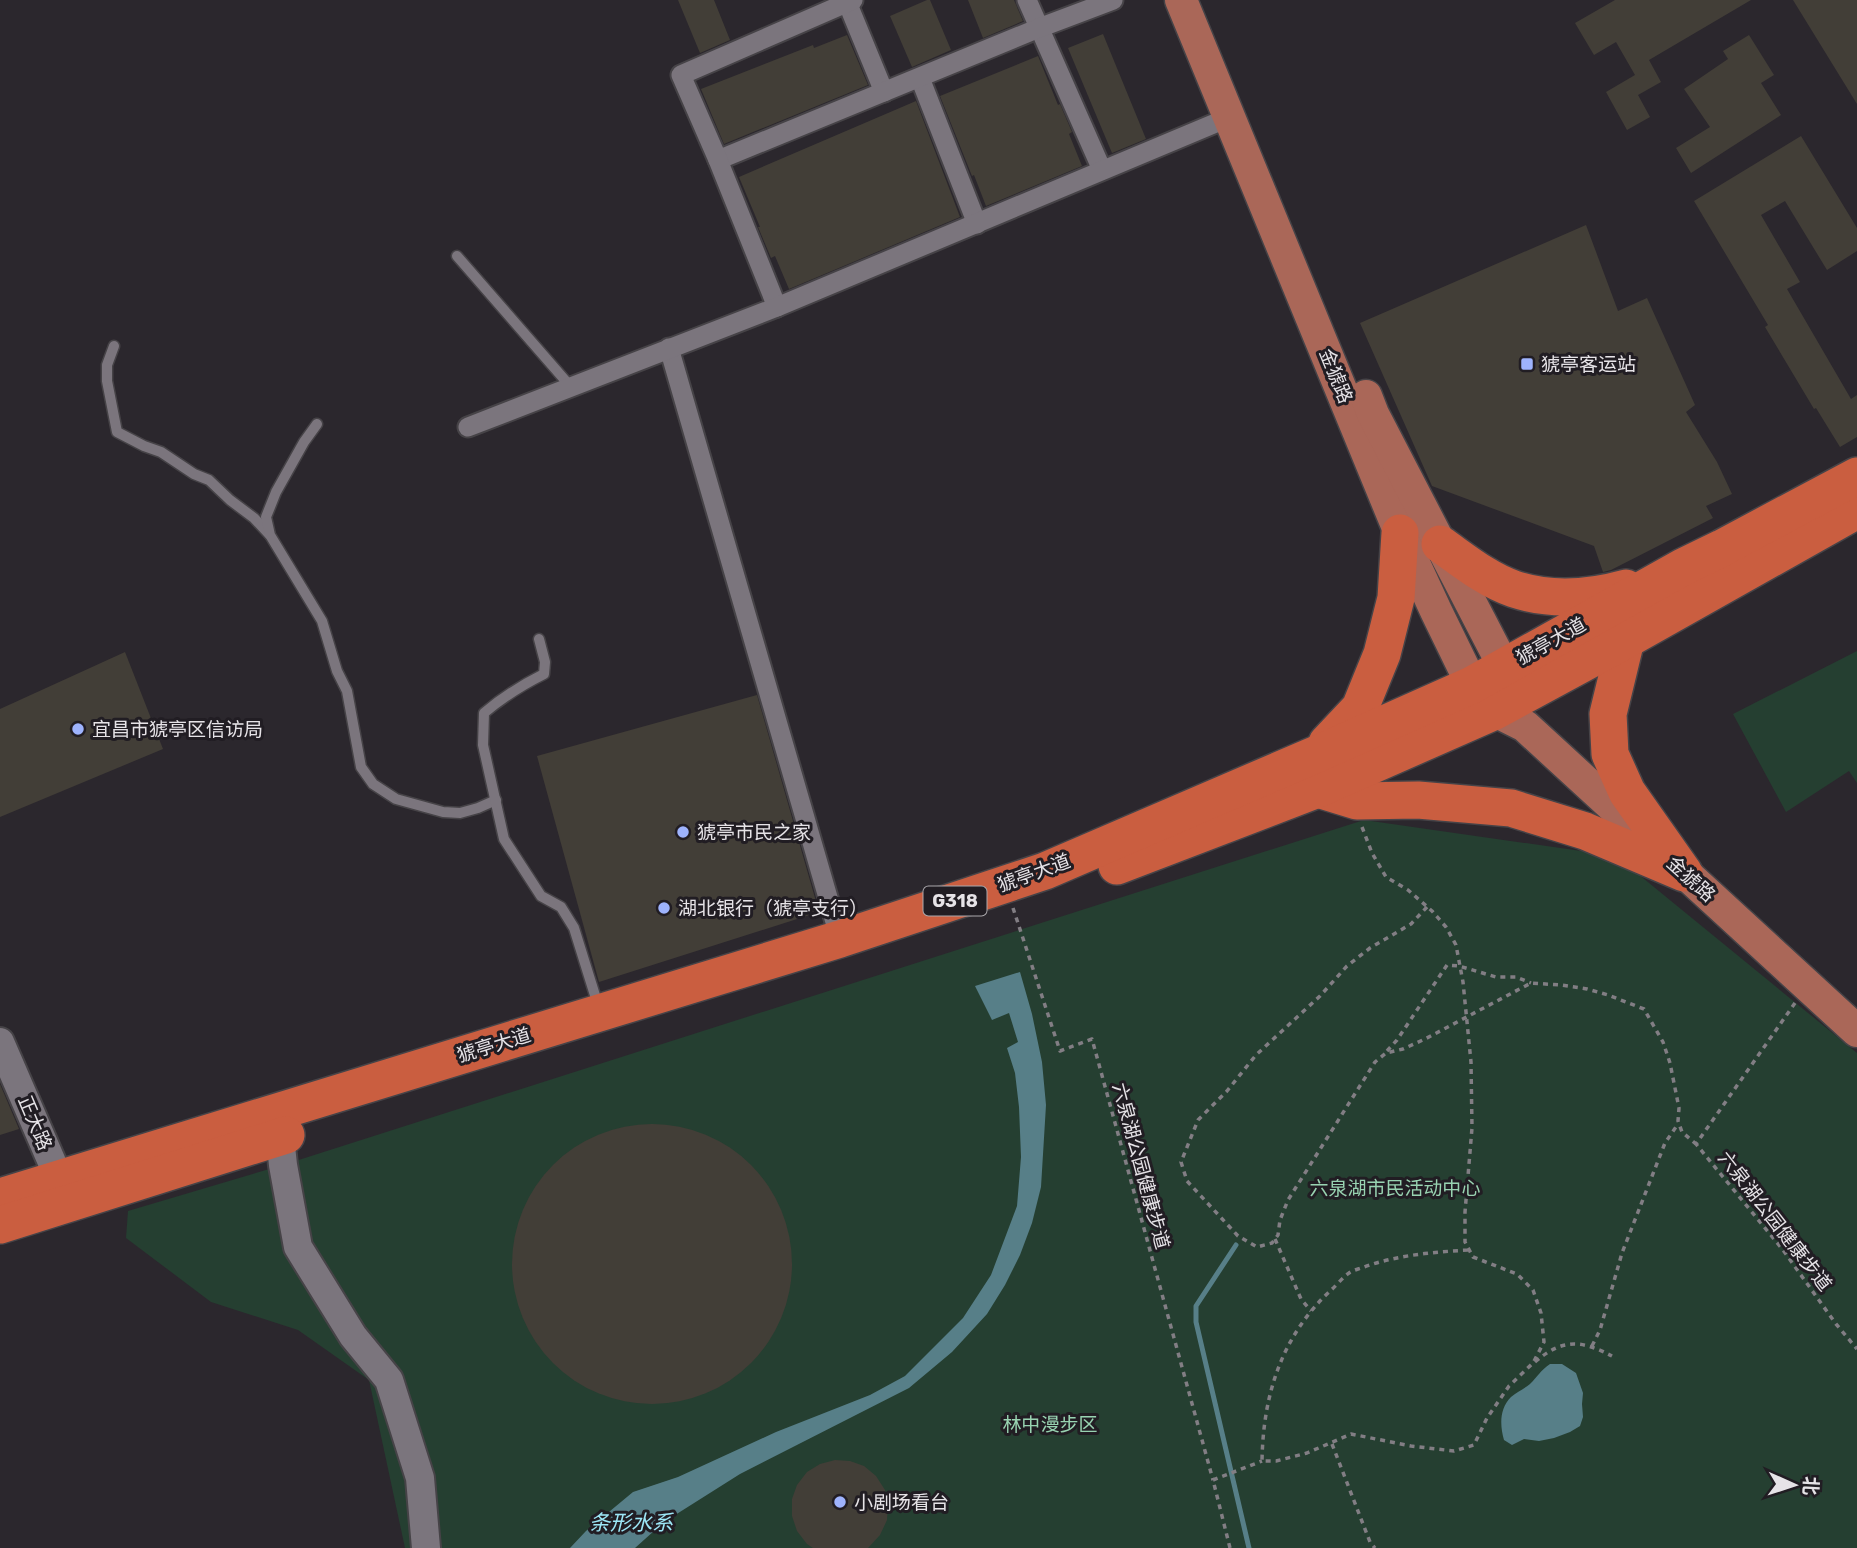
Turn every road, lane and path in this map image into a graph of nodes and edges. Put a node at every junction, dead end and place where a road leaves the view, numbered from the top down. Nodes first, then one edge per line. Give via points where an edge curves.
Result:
1 (1027, 0) edge
2 (1114, 0) edge
3 (1181, 0) edge
4 (1201, 0) edge
5 (850, 1) edge
6 (1039, 28) junction
7 (920, 78) junction
8 (884, 92) junction
9 (1230, 117) junction
10 (719, 160) junction
11 (1102, 170) junction
12 (976, 224) junction
13 (457, 256) dead end
14 (777, 307) junction
15 (114, 346) dead end
16 (669, 348) junction
17 (571, 387) junction
18 (317, 424) dead end
19 (468, 427) dead end
20 (1857, 476) edge
21 (1857, 510) edge
22 (1400, 533) junction
23 (270, 535) junction
24 (1440, 544) junction
25 (1683, 567) junction
26 (539, 639) dead end
27 (1626, 640) junction
28 (1504, 697) junction
29 (1317, 772) junction
30 (496, 800) junction
31 (1357, 801) junction
32 (1684, 873) junction
33 (1012, 906) junction
34 (1427, 907) junction
35 (840, 939) junction
36 (1459, 966) junction
37 (1531, 983) junction
38 (1800, 996) dead end
39 (600, 1013) junction
40 (1468, 1017) junction
41 (1857, 1031) edge
42 (0, 1042) edge
43 (1386, 1053) junction
44 (1679, 1124) junction
45 (280, 1137) junction
46 (1696, 1144) junction
47 (64, 1191) junction
48 (0, 1197) edge
49 (0, 1225) edge
50 (1275, 1239) junction
51 (1469, 1250) junction
52 (1311, 1311) junction
53 (1592, 1346) junction
54 (1857, 1349) edge
55 (1612, 1356) dead end
56 (1534, 1363) junction
57 (1332, 1444) junction
58 (1262, 1461) junction
59 (1213, 1480) junction
60 (426, 1548) edge
61 (1230, 1548) edge
62 (1375, 1548) edge

1 - 6 street
2 - 6 street
3 - 9 main road, 金猇路
4 - 24 main road, 金猇路 via 1373,414
5 - 8 street
5 - 10 street via 681,75
6 - 7 street
6 - 11 street
7 - 8 street
7 - 12 street
8 - 10 street
9 - 11 street
9 - 22 main road, 金猇路
10 - 14 street
11 - 12 street
12 - 14 street
13 - 17 lane
14 - 16 street
15 - 23 lane via 107,381 117,432 209,480
16 - 17 street
16 - 35 street
17 - 19 street
18 - 23 lane via 276,492 266,517
20 - 25 highway, 猇亭大道 / G318
21 - 27 highway, 猇亭大道 / G318
22 - 28 main road, 金猇路
22 - 29 highway via 1396,598 1382,653 1360,708
23 - 30 lane via 322,621 346,691 361,767 373,784 396,799 443,812 460,813
24 - 25 highway via 1487,576 1513,589 1541,595 1604,595
24 - 28 main road, 金猇路
25 - 28 highway, 猇亭大道 / G318
26 - 30 lane via 544,674 484,713 483,745
27 - 28 highway, 猇亭大道 / G318
27 - 32 highway via 1608,714 1609,754 1627,792
28 - 29 highway, 猇亭大道 / G318
28 - 32 main road, 金猇路
29 - 31 highway
29 - 33 highway, 猇亭大道 / G318
29 - 35 highway, 猇亭大道 / G318 via 1045,871
30 - 39 lane via 504,839 526,876 541,896 561,906 574,928
31 - 32 highway via 1418,800 1511,808 1585,831
31 - 34 path via 1363,832 1386,877
32 - 41 main road, 金猇路
33 - 45 highway, 猇亭大道 / G318
33 - 59 path, 六泉湖公园健康步道 via 1060,1051 1092,1039
34 - 36 path via 1456,945
34 - 50 path, 六泉湖公园健康步道 via 1347,966 1256,1055 1198,1120 1181,1162 1187,1181 1238,1236 1257,1247
35 - 39 highway, 猇亭大道 / G318
36 - 37 path
36 - 40 path
36 - 43 path via 1447,965
37 - 40 path
37 - 44 path via 1587,989 1644,1009 1670,1063
38 - 46 path, 六泉湖公园健康步道
39 - 47 highway, 猇亭大道 / G318
40 - 43 path
40 - 51 path via 1472,1128 1465,1242
42 - 47 street, 正大路
43 - 50 path via 1375,1062 1288,1200
44 - 46 path, 六泉湖公园健康步道
44 - 53 path via 1665,1143 1640,1206
45 - 47 highway, 猇亭大道 / G318
45 - 60 street via 298,1247 352,1336 389,1380 420,1478
46 - 54 path, 六泉湖公园健康步道
47 - 48 highway, 猇亭大道 / G318
47 - 49 highway, 猇亭大道 / G318
50 - 52 path via 1301,1299
51 - 52 path via 1385,1259 1350,1272
51 - 56 path via 1473,1257 1517,1274 1533,1290 1544,1342
52 - 58 path via 1284,1353 1269,1394
53 - 55 path
53 - 56 path via 1558,1346
56 - 57 path via 1509,1386 1474,1445 1454,1451 1351,1434
57 - 58 path
57 - 62 path
58 - 59 path
59 - 61 path, 六泉湖公园健康步道

